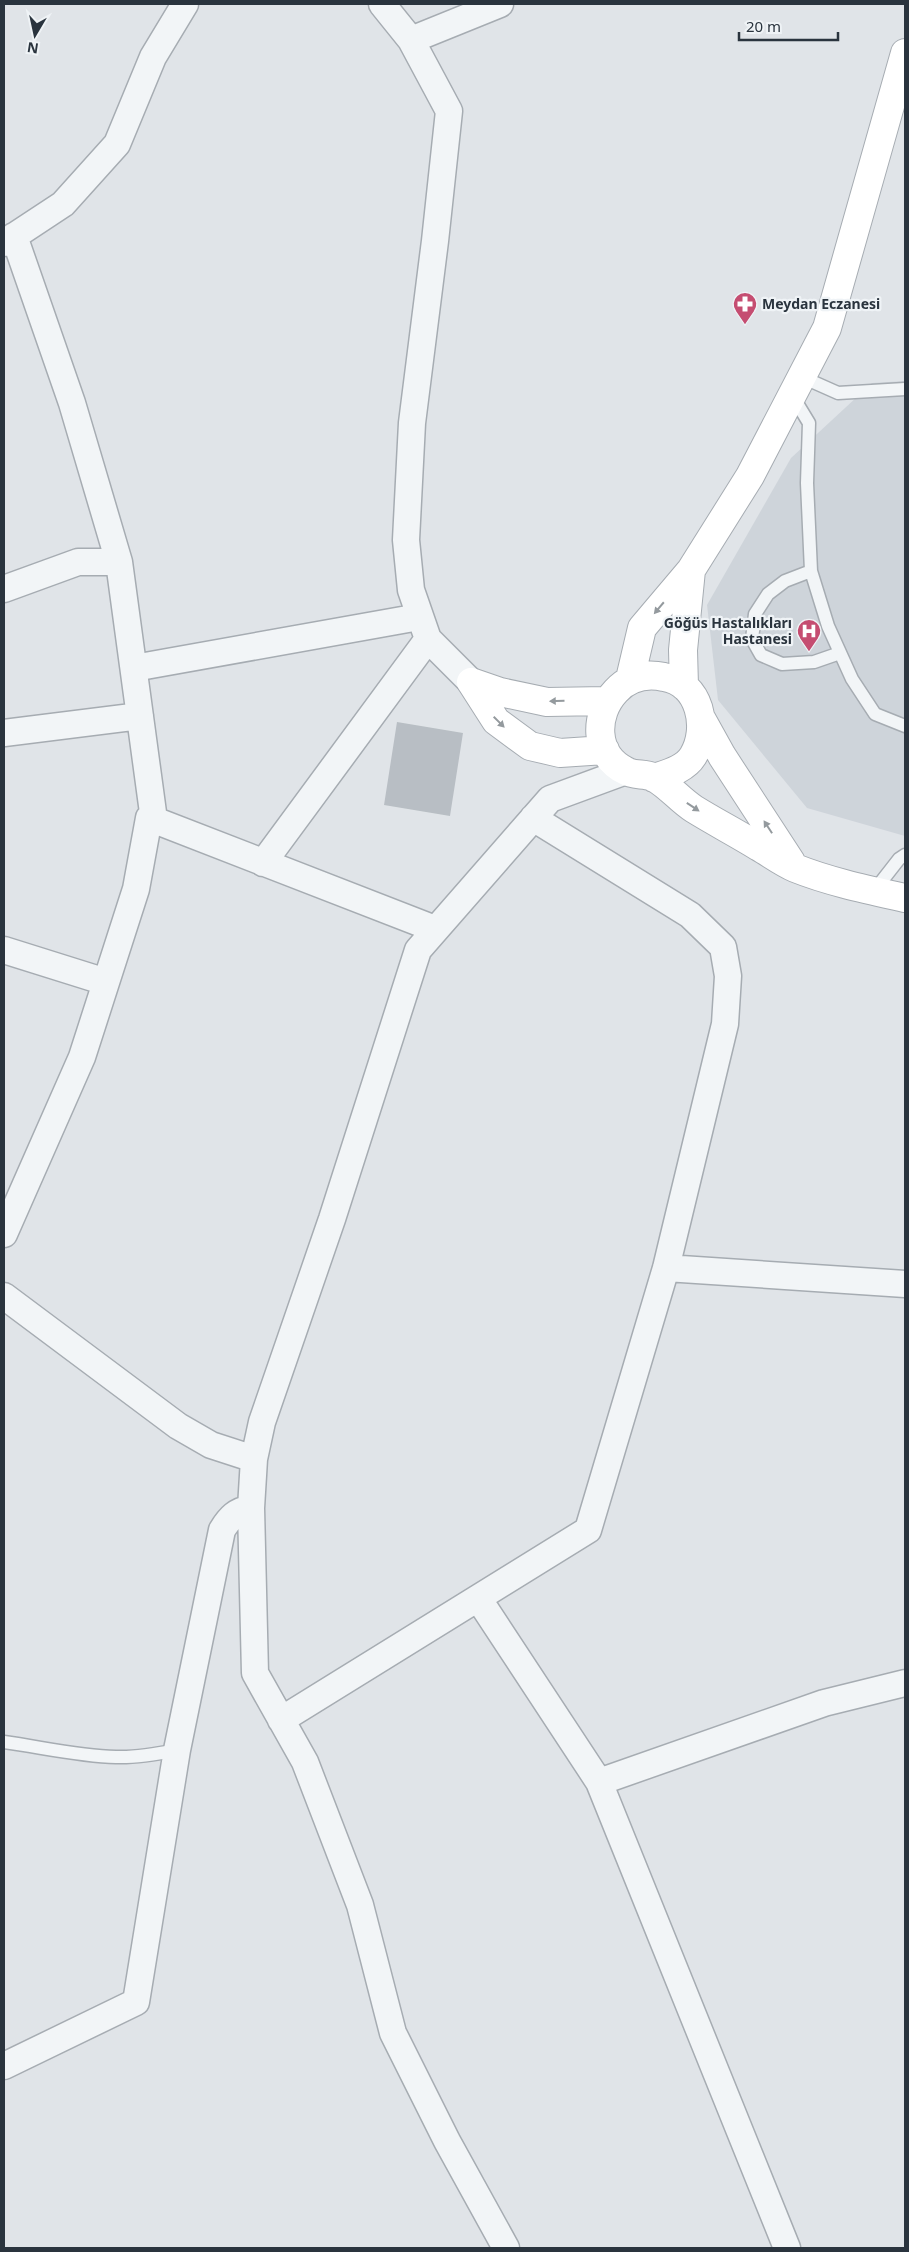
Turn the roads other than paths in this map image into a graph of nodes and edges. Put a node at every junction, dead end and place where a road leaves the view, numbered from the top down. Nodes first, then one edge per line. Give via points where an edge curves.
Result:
1 (185, 4) edge
2 (382, 4) edge
3 (500, 4) edge
4 (411, 40) junction
5 (905, 53) edge
6 (9, 239) edge
7 (797, 386) junction
8 (905, 389) edge
9 (120, 562) junction
10 (691, 570) junction
11 (811, 571) junction
12 (4, 589) edge
13 (423, 628) junction
14 (840, 653) junction
15 (134, 668) junction
16 (630, 679) junction
17 (471, 682) junction
18 (684, 686) junction
19 (606, 701) junction
20 (140, 716) junction
21 (702, 720) junction
22 (905, 726) edge
23 (4, 733) edge
24 (605, 750) junction
25 (626, 771) junction
26 (654, 778) junction
27 (533, 818) junction
28 (154, 820) junction
29 (905, 855) edge
30 (263, 863) junction
31 (794, 868) junction
32 (874, 891) junction
33 (905, 898) edge
34 (435, 929) junction
35 (4, 950) edge
36 (106, 982) junction
37 (4, 1234) edge
38 (666, 1268) junction
39 (905, 1284) edge
40 (4, 1296) edge
41 (254, 1459) junction
42 (251, 1508) junction
43 (478, 1598) junction
44 (905, 1683) edge
45 (281, 1720) junction
46 (4, 1742) edge
47 (177, 1750) junction
48 (599, 1782) junction
49 (4, 2066) edge
50 (506, 2248) edge
51 (787, 2248) edge

1 - 6 street via 153,57 117,144 62,204
2 - 4 street
3 - 4 street
4 - 13 street via 449,111 412,423 406,540 411,590
5 - 7 street via 827,328
6 - 9 street via 72,403
7 - 8 lane via 838,393
7 - 10 street via 750,476
7 - 11 lane via 809,423 807,483
9 - 12 street via 78,562
9 - 15 street
10 -> 16 street via 642,628
10 - 18 street via 683,650
11 - 14 lane
11 - 14 lane via 785,581 768,594 755,614 752,639 761,654 782,664 814,662
13 - 15 street
13 - 17 street
13 - 30 street
14 - 22 lane via 852,679 875,714
15 - 20 street
16 - 18 street via 645,675 666,677
16 - 19 street
19 -> 17 street via 547,702
17 -> 24 street via 496,721 530,746 560,753
18 - 21 street via 695,700
19 - 24 street via 599,724
20 - 23 street
20 - 28 street
21 - 26 street via 702,736 692,757 678,770
31 -> 21 street via 726,764
24 - 25 street
25 - 26 street
25 - 27 street via 550,799
26 -> 31 street via 692,807
27 - 34 street
27 - 38 street via 690,915 723,947 728,976 725,1024
28 - 30 street
28 - 36 street via 149,818 136,889
29 - 32 lane
30 - 34 street
31 - 32 street
32 - 33 street
34 - 41 street via 418,950 332,1219 262,1422
35 - 36 street
36 - 37 street via 82,1058
38 - 39 street
38 - 43 street via 588,1530
40 - 41 street via 178,1426 211,1444
41 - 42 street
42 - 45 street via 255,1673
42 - 47 street via 240,1510 222,1530
43 - 45 street
43 - 48 street
44 - 48 street via 824,1703
45 - 50 street via 304,1762 360,1904 393,2033
46 - 47 lane via 118,1757
47 - 49 street via 136,2002
48 - 51 street

